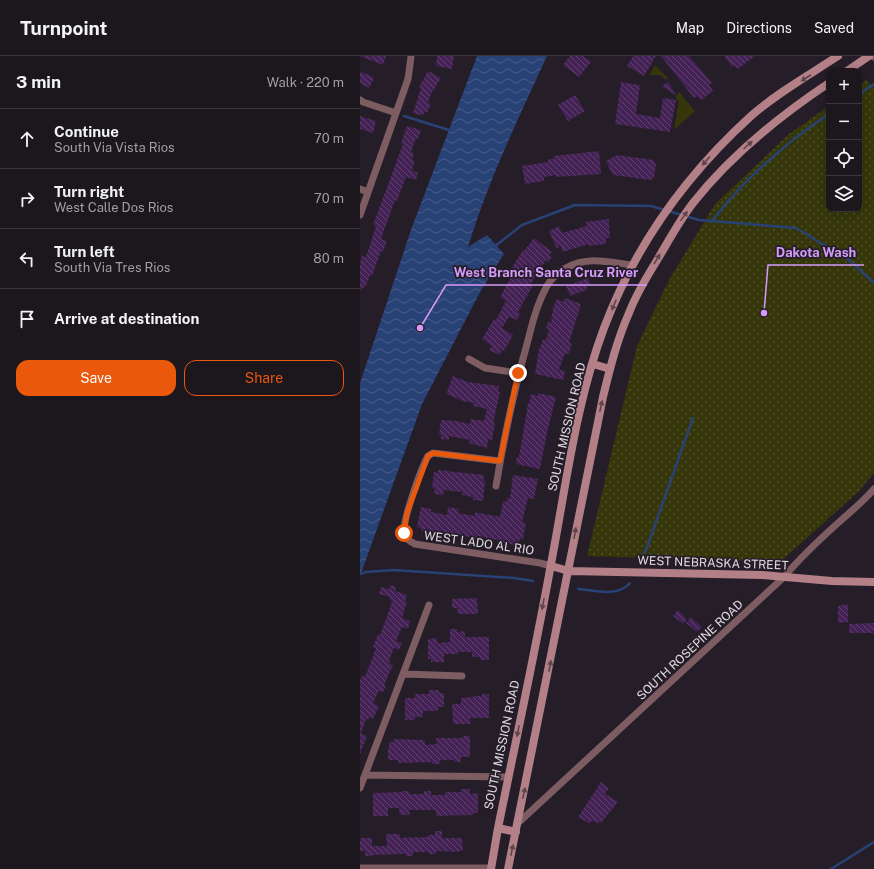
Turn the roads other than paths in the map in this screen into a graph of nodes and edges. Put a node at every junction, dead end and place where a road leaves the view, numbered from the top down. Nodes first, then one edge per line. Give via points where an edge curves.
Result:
1 (838, 56) edge
2 (869, 56) edge
3 (411, 57) edge
4 (851, 68) edge
5 (826, 85) edge
6 (360, 100) edge
7 (396, 113) junction
8 (360, 189) edge
9 (368, 192) junction
10 (360, 215) edge
11 (632, 265) junction
12 (470, 359) dead end
13 (593, 364) junction
14 (610, 369) junction
15 (518, 373) junction
16 (500, 461) junction
17 (496, 486) dead end
18 (874, 489) edge
19 (551, 566) junction
20 (568, 572) junction
21 (784, 577) junction
22 (874, 582) edge
23 (429, 605) dead end
24 (404, 674) junction
25 (462, 676) dead end
26 (365, 775) junction
27 (508, 777) junction
28 (360, 788) edge
29 (498, 828) junction
30 (517, 828) junction
31 (360, 868) edge
32 (491, 869) edge
33 (508, 869) edge

1 -> 11 main road, SOUTH MISSION ROAD via 753,115 719,147 656,224
2 - 4 main road
3 - 7 street via 408,79
14 -> 5 main road via 629,311 676,228 693,204 731,160 765,130
6 - 7 street
7 - 9 street
8 - 9 street
9 - 10 street
11 -> 13 main road, SOUTH MISSION ROAD via 604,328
11 - 15 street via 595,260 580,262 556,275 547,286 536,311
12 - 15 street via 485,368
13 - 14 main road
13 - 19 main road, SOUTH MISSION ROAD via 584,392
20 -> 14 main road via 583,489
15 - 16 street
16 - 17 street
16 - 19 street, WEST LADO AL RIO via 433,453 428,456 407,513 405,537 415,544
18 - 21 street, SOUTH ROSEPINE ROAD
19 - 20 main road, WEST NEBRASKA STREET
19 -> 27 main road, SOUTH MISSION ROAD
20 - 21 main road, WEST NEBRASKA STREET
30 -> 20 main road
21 - 22 main road, WEST NEBRASKA STREET
21 - 30 street, SOUTH ROSEPINE ROAD
23 - 24 street
24 - 25 street
24 - 26 street
26 - 27 street
26 - 28 street
27 - 29 main road, SOUTH MISSION ROAD
29 - 30 main road
29 - 32 main road, SOUTH MISSION ROAD
33 -> 30 main road
31 - 32 street

